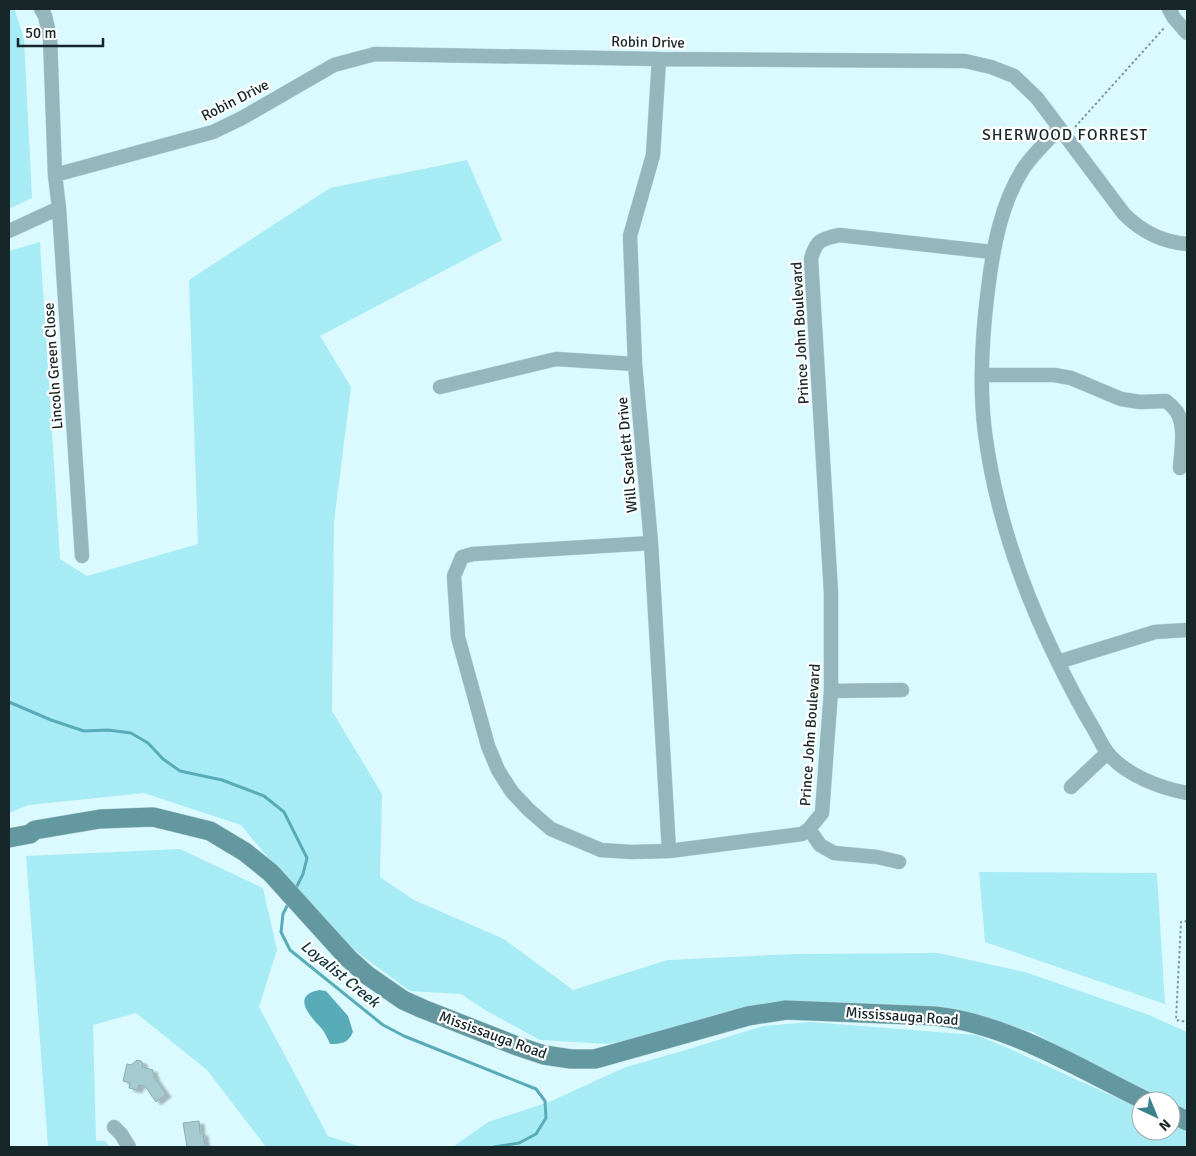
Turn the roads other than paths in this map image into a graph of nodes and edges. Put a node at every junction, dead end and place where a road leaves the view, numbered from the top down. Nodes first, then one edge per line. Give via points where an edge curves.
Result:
1 (41, 9) edge
2 (1171, 13) edge
3 (1187, 33) edge
4 (659, 59) junction
5 (1062, 134) junction
6 (55, 174) junction
7 (59, 208) junction
8 (9, 231) edge
9 (1187, 244) edge
10 (992, 252) junction
11 (635, 364) junction
12 (982, 375) junction
13 (440, 387) dead end
14 (1180, 468) dead end
15 (651, 543) junction
16 (82, 556) dead end
17 (1187, 630) edge
18 (1058, 662) junction
19 (902, 690) dead end
20 (831, 691) junction
21 (1108, 753) junction
22 (1071, 786) dead end
23 (1187, 793) edge
24 (809, 829) junction
25 (9, 830) edge
26 (36, 830) junction
27 (9, 838) edge
28 (669, 851) junction
29 (900, 862) dead end
30 (1131, 1094) edge
31 (114, 1127) dead end
32 (129, 1147) edge

1 - 6 street, Lincoln Green Close via 50,37
2 - 3 street
4 - 5 street, Robin Drive via 965,61 1014,76 1037,98
4 - 6 street, Robin Drive via 375,54 334,65 213,132
4 - 11 street, Will Scarlett Drive via 653,155 630,236
5 - 9 street, Robin Drive via 1136,225 1156,238
5 - 10 street via 1032,156 1018,178 1010,193
6 - 7 street, Lincoln Green Close
7 - 8 street
7 - 16 street, Lincoln Green Close
10 - 12 street
10 - 20 street, Prince John Boulevard via 839,235 822,239 814,246 810,259 830,593
11 - 13 street via 556,360
11 - 15 street, Will Scarlett Drive
12 - 14 street via 1054,375 1071,378 1121,399 1140,402 1166,400 1180,420
12 - 18 street via 985,432 997,500 1036,617
15 - 28 street, Will Scarlett Drive
15 - 28 street via 473,554 462,557 454,585 458,637 482,725 498,770 512,792 551,829 601,850
17 - 18 street via 1155,632
18 - 21 street
19 - 20 street
20 - 24 street, Prince John Boulevard via 822,813
21 - 22 street
21 - 23 street via 1130,772 1157,786
24 - 28 street via 802,834
24 - 29 street via 820,845 834,853
25 - 26 main road, Mississauga Road
26 - 27 main road, Mississauga Road
26 - 30 main road, Mississauga Road via 100,820 153,817 210,832 245,852 271,873 348,958 403,1000 544,1055 595,1059 748,1016 786,1010 935,1016 956,1018 999,1031
31 - 32 street

